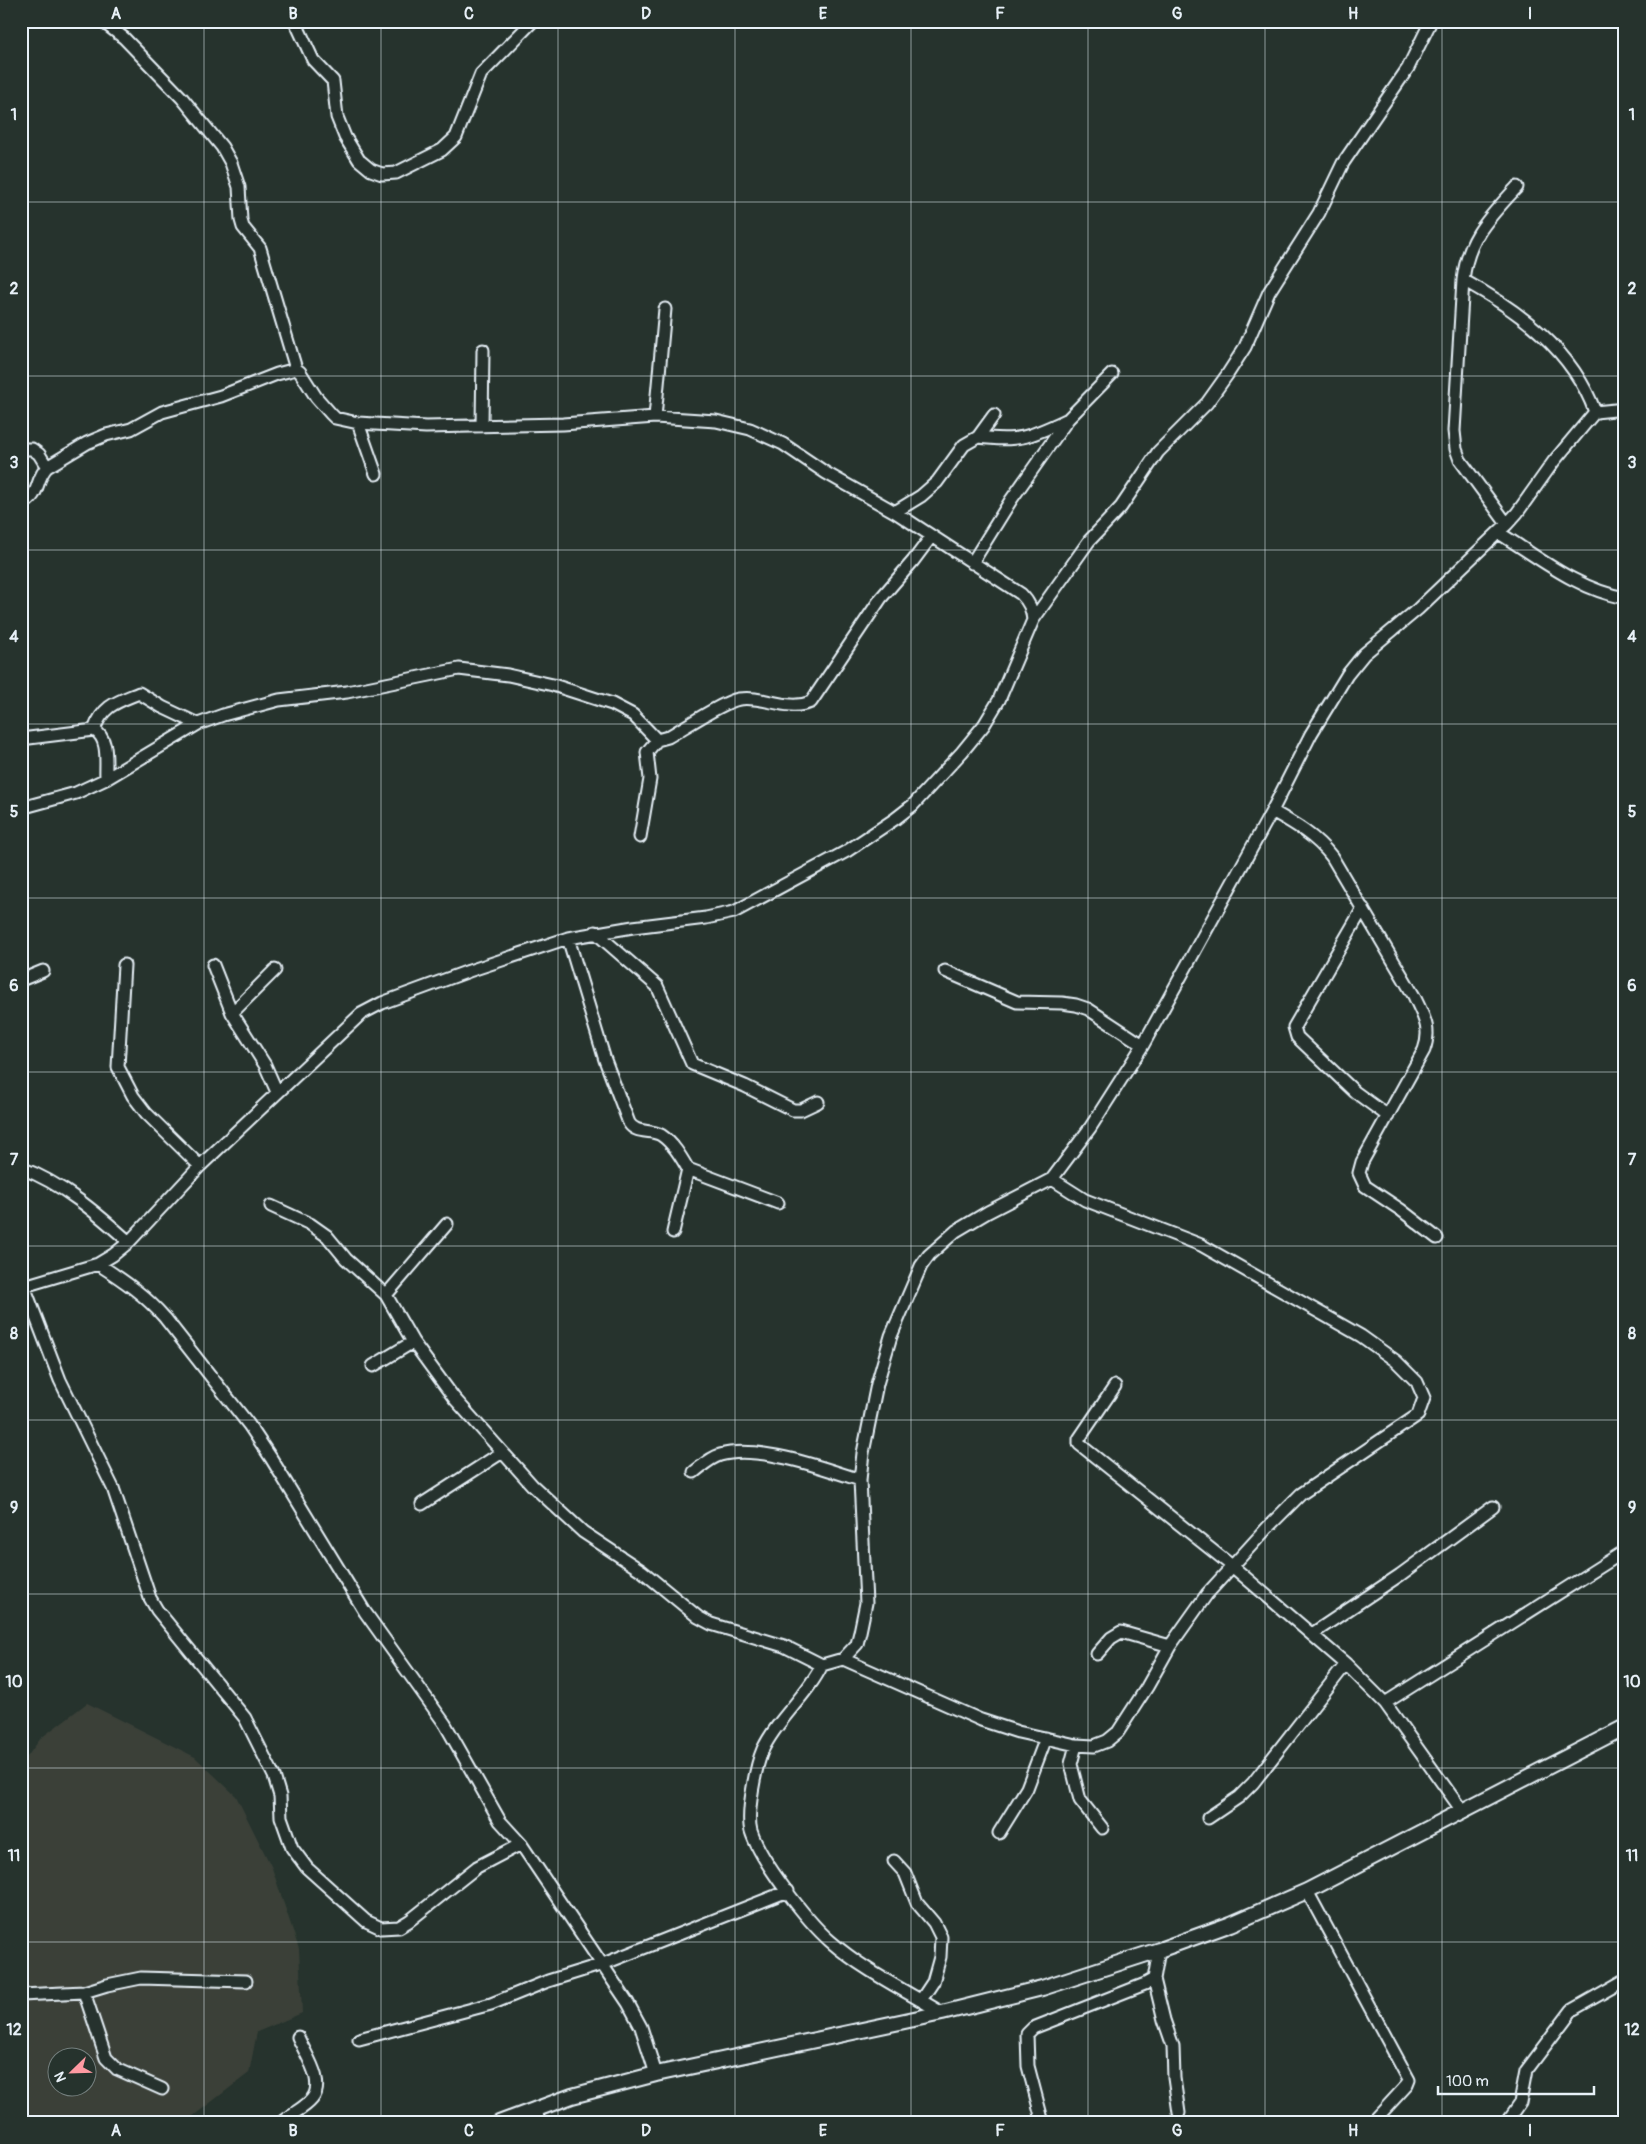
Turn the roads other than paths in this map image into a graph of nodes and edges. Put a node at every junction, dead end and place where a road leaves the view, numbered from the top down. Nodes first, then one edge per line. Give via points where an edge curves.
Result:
1 (102, 21) edge
2 (296, 21) edge
3 (533, 21) edge
4 (1431, 21) edge
5 (1516, 187) dead end
6 (1463, 280) junction
7 (665, 309) dead end
8 (483, 350) dead end
9 (296, 369) junction
10 (1112, 374) dead end
11 (1625, 409) edge
12 (1595, 412) junction
13 (994, 415) dead end
14 (655, 417) junction
15 (1068, 419) junction
16 (358, 423) junction
17 (482, 426) junction
18 (978, 437) junction
19 (21, 449) edge
20 (47, 467) junction
21 (376, 474) dead end
22 (21, 505) edge
23 (895, 512) junction
24 (1503, 528) junction
25 (931, 537) junction
26 (972, 563) junction
27 (1625, 598) edge
28 (1033, 620) junction
29 (198, 724) junction
30 (94, 730) junction
31 (21, 739) edge
32 (657, 740) junction
33 (106, 779) junction
34 (21, 808) edge
35 (1272, 811) junction
36 (640, 837) dead end
37 (1363, 908) junction
38 (595, 932) junction
39 (568, 938) junction
40 (124, 964) dead end
41 (213, 965) dead end
42 (275, 970) dead end
43 (43, 971) dead end
44 (945, 971) dead end
45 (21, 980) edge
46 (232, 1013) junction
47 (1143, 1045) junction
48 (277, 1092) junction
49 (818, 1102) dead end
50 (1388, 1116) junction
51 (200, 1166) junction
52 (21, 1168) edge
53 (688, 1169) junction
54 (1052, 1179) junction
55 (778, 1203) dead end
56 (271, 1206) dead end
57 (447, 1224) dead end
58 (673, 1232) dead end
59 (1437, 1238) dead end
60 (129, 1242) junction
61 (98, 1264) junction
62 (23, 1287) edge
63 (386, 1295) junction
64 (413, 1342) junction
65 (373, 1366) dead end
66 (1115, 1386) dead end
67 (501, 1453) junction
68 (694, 1472) dead end
69 (860, 1480) junction
70 (422, 1504) dead end
71 (1493, 1507) dead end
72 (1625, 1551) edge
73 (1232, 1566) junction
74 (1312, 1634) junction
75 (1170, 1646) junction
76 (1097, 1654) dead end
77 (843, 1659) junction
78 (1346, 1664) junction
79 (822, 1665) junction
80 (1385, 1703) junction
81 (1625, 1727) edge
82 (1046, 1738) junction
83 (1076, 1745) junction
84 (1463, 1812) junction
85 (1208, 1818) dead end
86 (1102, 1828) dead end
87 (999, 1833) dead end
88 (521, 1844) junction
89 (894, 1861) dead end
90 (788, 1891) junction
91 (1307, 1891) junction
92 (1159, 1950) junction
93 (603, 1964) junction
94 (1154, 1979) junction
95 (1625, 1980) edge
96 (246, 1982) dead end
97 (84, 1992) junction
98 (21, 1995) edge
99 (921, 2000) junction
100 (942, 2013) junction
101 (298, 2037) dead end
102 (358, 2039) dead end
103 (656, 2074) junction
104 (162, 2089) dead end
105 (536, 2108) junction
106 (1179, 2113) dead end
107 (281, 2123) edge
108 (499, 2123) edge
109 (539, 2123) edge
110 (1043, 2123) edge
111 (1372, 2123) edge
112 (1506, 2123) edge

1 - 9 street via 124,38 182,98 231,163 240,187 241,220 263,257
2 - 3 street via 313,60 333,81 339,123 352,149 371,170 389,175 412,166 449,144 456,136 481,74
4 - 28 street via 1408,68 1343,163 1319,213 1273,284 1245,347 1227,375 1207,403 1158,452 1122,507 1089,541
5 - 6 street via 1478,233 1470,248
6 - 12 street via 1497,299 1546,337 1578,378
6 - 24 street via 1454,431 1456,448 1460,460
7 - 14 street
8 - 17 street
9 - 16 street via 335,418
9 - 20 street via 221,396 162,412 131,429 87,443
10 - 15 street
11 - 12 street
12 - 24 street
13 - 18 street
14 - 17 street
14 - 23 street via 716,421 750,429 782,444
15 - 18 street via 1023,438
15 - 26 street
16 - 17 street
16 - 21 street
18 - 23 street via 964,445 937,482
19 - 20 street via 32,449
20 - 22 street via 33,498
23 - 25 street
24 - 27 street via 1583,584
24 - 35 street via 1418,610 1355,664 1310,734
25 - 26 street
25 - 32 street via 881,598 811,702 792,705 738,699
26 - 28 street via 1021,594 1028,602
28 - 38 street via 999,700 984,725 930,788 895,820 847,851 734,912
29 - 30 street via 139,693 107,708 101,713
29 - 32 street via 278,700 347,692 459,669 553,684 612,704 633,715
29 - 33 street
30 - 31 street
30 - 33 street via 104,740
32 - 36 street via 647,752 650,779
33 - 34 street via 44,803
35 - 37 street via 1326,848
35 - 47 street
37 - 50 street via 1414,996 1428,1027 1424,1050
37 - 50 street via 1294,1032 1354,1092
38 - 39 street
38 - 49 street via 657,986 692,1064 793,1110
39 - 48 street via 373,1007 354,1020
39 - 53 street via 605,1060 629,1123 637,1130 655,1132 668,1141
40 - 51 street via 118,1067 128,1089 146,1113
41 - 46 street
42 - 46 street
43 - 45 street
44 - 47 street via 1017,1002 1076,1005
46 - 48 street via 265,1065
47 - 54 street via 1090,1128
48 - 51 street
50 - 59 street via 1362,1162 1360,1178 1365,1186
51 - 60 street
52 - 60 street via 58,1186
53 - 55 street
53 - 58 street
54 - 69 street via 956,1231 921,1266 891,1336 877,1384
54 - 73 street via 1094,1203 1182,1236 1222,1255 1361,1336 1396,1361 1418,1382 1424,1398 1418,1415 1301,1494
56 - 63 street via 310,1224 327,1236 346,1259
57 - 63 street
60 - 61 street
61 - 62 street
61 - 88 street via 151,1301 249,1425 365,1612 445,1724 500,1821
62 - 88 street via 60,1380 112,1488 150,1598 245,1718 274,1776 280,1796 281,1817 292,1848 307,1868 366,1921 381,1928 398,1927 477,1867
63 - 64 street
64 - 65 street
64 - 67 street via 454,1398
66 - 73 street via 1079,1439 1079,1444
67 - 70 street
67 - 79 street via 583,1532 642,1571 698,1616 711,1624 784,1646
68 - 69 street via 719,1455 757,1453
69 - 77 street via 866,1603 857,1644
71 - 74 street
72 - 80 street
73 - 74 street
73 - 75 street via 1207,1594
74 - 78 street
75 - 76 street via 1121,1632
75 - 83 street via 1118,1732 1094,1746
77 - 79 street
77 - 82 street via 981,1720
78 - 80 street
78 - 85 street via 1253,1783
79 - 90 street via 814,1681 763,1750 752,1793 751,1830 762,1853
80 - 84 street
81 - 84 street
82 - 83 street
82 - 87 street via 1027,1788
83 - 86 street via 1072,1764 1080,1800
84 - 91 street
88 - 93 street
89 - 99 street via 905,1874 917,1903 934,1922 941,1936 940,1958 933,1982
90 - 93 street
90 - 99 street via 829,1941
91 - 92 street via 1231,1924
91 - 111 street via 1409,2080
92 - 94 street
92 - 100 street via 1042,1988
93 - 102 street via 491,2004
93 - 103 street via 641,2027
94 - 106 street via 1173,2046
94 - 110 street via 1033,2028 1027,2034 1028,2066
95 - 112 street via 1572,2010 1526,2071 1520,2104
96 - 97 street via 141,1978
97 - 98 street
97 - 104 street via 106,2058 117,2070
99 - 100 street
100 - 103 street
101 - 107 street via 317,2081 317,2091 312,2099
103 - 105 street
105 - 108 street
105 - 109 street

